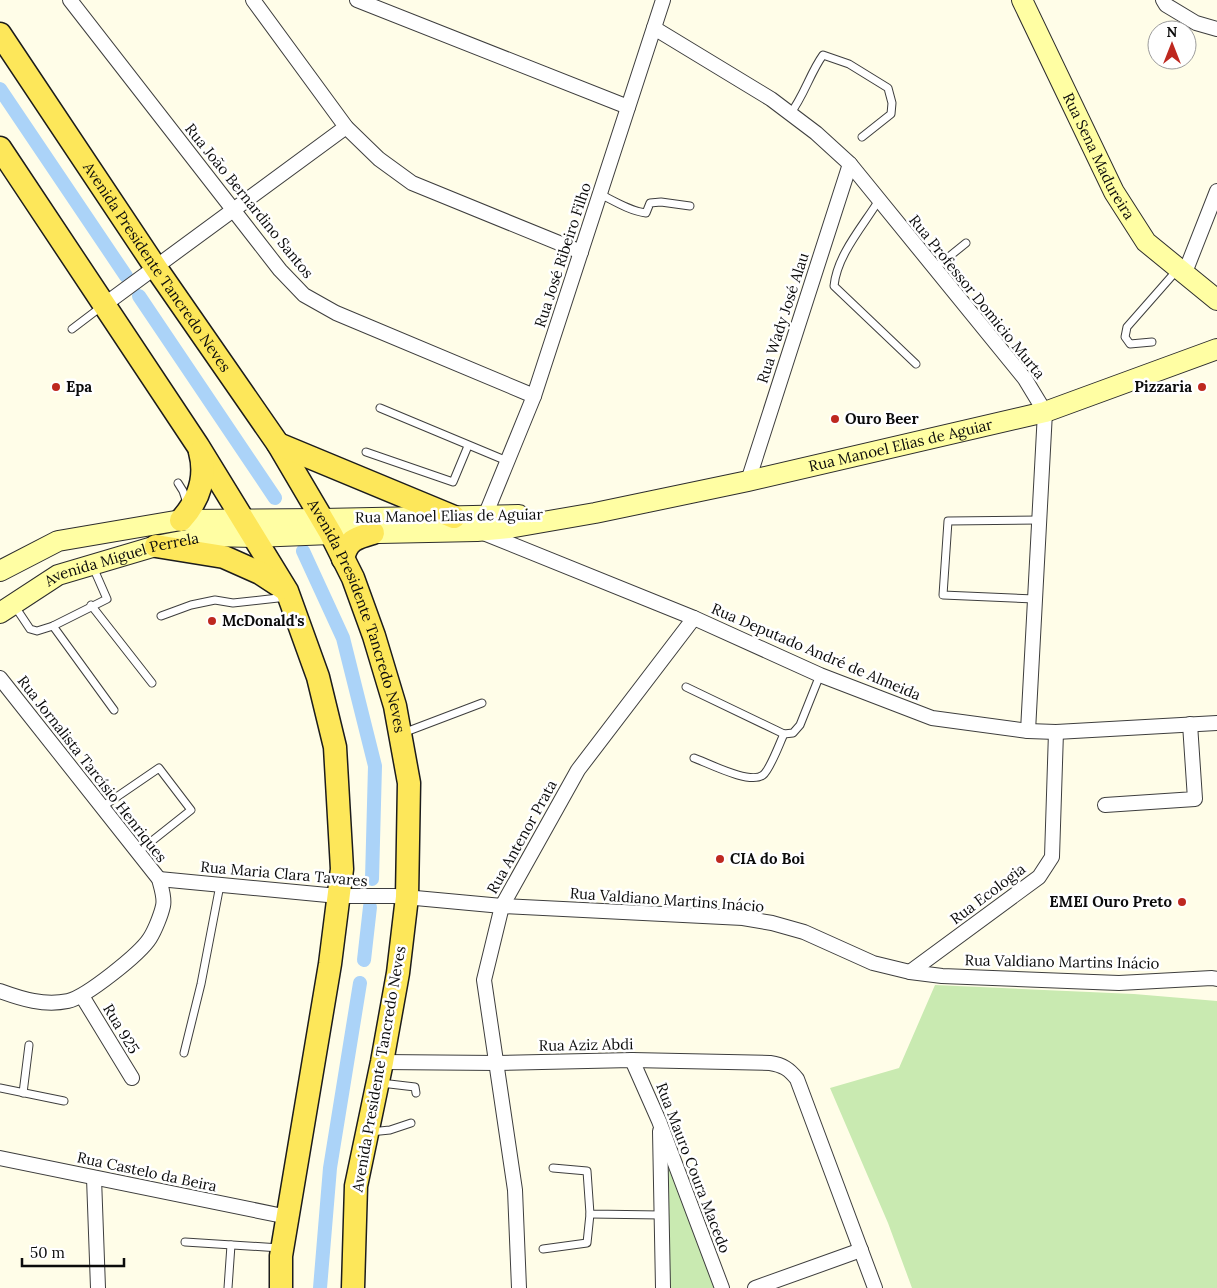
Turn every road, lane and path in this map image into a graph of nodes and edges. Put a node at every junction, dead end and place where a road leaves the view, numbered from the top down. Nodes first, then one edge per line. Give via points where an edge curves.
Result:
1 (70, 0) edge
2 (253, 0) edge
3 (357, 0) edge
4 (663, 0) edge
5 (1022, 0) edge
6 (1164, 0) edge
7 (654, 28) junction
8 (1217, 29) edge
9 (0, 34) edge
10 (628, 107) junction
11 (790, 114) junction
12 (346, 127) junction
13 (862, 137) dead end
14 (0, 148) edge
15 (850, 164) junction
16 (1217, 191) edge
17 (600, 194) junction
18 (879, 200) junction
19 (690, 206) dead end
20 (233, 209) junction
21 (966, 243) dead end
22 (581, 252) junction
23 (934, 268) junction
24 (153, 271) junction
25 (1181, 272) junction
26 (1213, 294) edge
27 (111, 300) junction
28 (74, 328) dead end
29 (1217, 338) edge
30 (1152, 342) dead end
31 (1208, 352) edge
32 (916, 364) dead end
33 (534, 396) junction
34 (380, 408) dead end
35 (1044, 412) junction
36 (278, 444) junction
37 (198, 446) junction
38 (468, 446) junction
39 (366, 452) dead end
40 (507, 461) junction
41 (748, 481) junction
42 (178, 483) dead end
43 (186, 515) junction
44 (454, 516) junction
45 (1039, 520) junction
46 (481, 523) junction
47 (327, 527) junction
48 (249, 529) junction
49 (372, 533) junction
50 (58, 541) junction
51 (156, 546) junction
52 (343, 559) junction
53 (92, 565) junction
54 (0, 571) edge
55 (58, 575) junction
56 (288, 594) junction
57 (1035, 599) junction
58 (91, 605) junction
59 (7, 608) edge
60 (161, 616) dead end
61 (694, 618) junction
62 (53, 626) junction
63 (820, 675) junction
64 (0, 678) edge
65 (152, 683) dead end
66 (686, 688) dead end
67 (482, 703) dead end
68 (114, 710) dead end
69 (1217, 723) edge
70 (1190, 724) junction
71 (1028, 731) junction
72 (1056, 732) junction
73 (400, 734) junction
74 (784, 734) junction
75 (694, 758) dead end
76 (1105, 805) dead end
77 (102, 807) junction
78 (138, 852) junction
79 (159, 879) junction
80 (220, 885) junction
81 (347, 897) junction
82 (397, 897) junction
83 (502, 906) junction
84 (910, 972) junction
85 (1217, 979) edge
86 (0, 991) edge
87 (82, 996) junction
88 (29, 1045) dead end
89 (184, 1053) dead end
90 (632, 1060) junction
91 (497, 1063) junction
92 (380, 1073) junction
93 (132, 1078) dead end
94 (0, 1088) edge
95 (23, 1093) junction
96 (416, 1093) dead end
97 (64, 1101) dead end
98 (659, 1122) junction
99 (411, 1124) dead end
100 (368, 1132) junction
101 (0, 1158) edge
102 (553, 1168) dead end
103 (94, 1178) junction
104 (590, 1214) junction
105 (661, 1215) junction
106 (288, 1217) junction
107 (185, 1242) dead end
108 (231, 1245) junction
109 (283, 1248) junction
110 (543, 1249) dead end
111 (861, 1250) junction
112 (98, 1288) edge
113 (228, 1288) edge
114 (281, 1288) edge
115 (353, 1288) edge
116 (519, 1288) edge
117 (663, 1288) edge
118 (722, 1288) edge
119 (755, 1288) edge
120 (876, 1288) edge

1 - 20 street, Rua João Bernardino Santos
2 - 12 street
3 - 10 street
4 - 7 street, Rua José Ribeiro Filho
5 - 25 main road, Rua Sena Madureira via 1114,192 1146,242
6 - 8 street via 1166,5 1196,23
7 - 10 street, Rua José Ribeiro Filho
7 - 11 street, Rua Professor Domicio Murta via 771,99
9 - 24 main road, Avenida Presidente Tancredo Neves
10 - 17 street, Rua José Ribeiro Filho
11 - 13 lane via 823,55 849,64 888,88 891,114
11 - 15 street, Rua Professor Domicio Murta
12 - 20 street
12 - 22 street via 379,159 412,183
14 - 27 main road
15 - 18 street, Rua Professor Domicio Murta
15 - 41 street, Rua Wady José Alau
16 - 25 street
17 - 19 lane via 642,213 646,213 650,203
17 - 22 street, Rua José Ribeiro Filho
18 - 23 street, Rua Professor Domicio Murta
18 - 32 lane via 850,245 836,272 834,286
20 - 24 street
20 - 33 street, Rua João Bernardino Santos via 280,270 304,295 336,313
21 - 23 lane
22 - 33 street, Rua José Ribeiro Filho
23 - 35 street, Rua Professor Domicio Murta via 1025,379
24 - 27 street
24 - 36 main road, Avenida Presidente Tancredo Neves
25 - 26 main road, Rua Sena Madureira
25 - 30 lane via 1127,327 1125,337 1130,344
27 - 28 lane
27 - 37 main road
29 - 31 main road, Rua Manoel Elias de Aguiar
31 - 35 main road, Rua Manoel Elias de Aguiar
33 - 40 street, Rua José Ribeiro Filho
34 - 38 lane
35 - 41 main road, Rua Manoel Elias de Aguiar
35 - 45 street
36 - 44 main road
36 - 47 main road, Avenida Presidente Tancredo Neves
37 - 43 main road via 202,459 201,486
37 - 48 main road
38 - 39 lane via 452,482
38 - 40 lane
40 - 46 street, Rua José Ribeiro Filho
41 - 46 main road, Rua Manoel Elias de Aguiar via 510,528
42 - 43 lane via 183,491
43 - 48 main road, Avenida Miguel Perrela
43 - 50 main road, Avenida Miguel Perrela
44 - 46 main road, Rua Manoel Elias de Aguiar
44 - 47 main road, Rua Manoel Elias de Aguiar
45 - 57 street
45 - 57 lane via 948,521 943,595
46 - 49 main road, Rua Manoel Elias de Aguiar
46 - 61 street, Rua Deputado André de Almeida
47 - 48 main road, Rua Manoel Elias de Aguiar
47 - 49 main road, Rua Manoel Elias de Aguiar
47 - 52 main road, Avenida Presidente Tancredo Neves
48 - 51 main road, Avenida Miguel Perrela
48 - 56 main road
49 - 52 main road via 349,544
50 - 54 main road, Avenida Miguel Perrela
50 - 55 main road via 52,566
51 - 53 main road, Avenida Miguel Perrela
51 - 56 main road via 224,557 260,573
52 - 73 main road, Avenida Presidente Tancredo Neves via 374,636
53 - 55 main road, Avenida Miguel Perrela
53 - 58 lane via 107,599
55 - 59 main road, Avenida Miguel Perrela
56 - 60 lane via 233,603 216,600
56 - 81 main road via 318,677 335,747 342,869
57 - 71 street
58 - 62 lane
58 - 65 lane
59 - 62 lane via 30,629 38,631
61 - 63 street, Rua Deputado André de Almeida
61 - 83 street, Rua Antenor Prata via 578,770
62 - 68 lane
63 - 71 street, Rua Deputado André de Almeida via 932,718
63 - 74 lane via 800,724 793,733
64 - 77 street, Rua Jornalista Tarcísio Henriques
66 - 74 lane
67 - 73 lane
69 - 70 street, Rua Deputado André de Almeida
70 - 72 street, Rua Deputado André de Almeida
70 - 76 street via 1195,799
71 - 72 street, Rua Deputado André de Almeida
72 - 84 street, Rua Ecologia via 1052,857 1039,876
73 - 82 main road, Avenida Presidente Tancredo Neves via 409,783
74 - 75 lane via 763,776 745,778
77 - 78 street, Rua Jornalista Tarcísio Henriques
77 - 78 lane via 159,768 191,810
78 - 79 street, Rua Jornalista Tarcísio Henriques
79 - 80 street, Rua Maria Clara Tavares
79 - 87 street via 164,904 150,938 126,962
80 - 81 street, Rua Maria Clara Tavares
80 - 89 lane
81 - 82 street, Rua Maria Clara Tavares
81 - 106 main road via 330,964
82 - 83 street, Rua Valdiano Martins Inácio
82 - 92 main road, Avenida Presidente Tancredo Neves via 398,973
83 - 84 street, Rua Valdiano Martins Inácio via 743,918 804,932 873,963
83 - 91 street, Rua Antenor Prata via 484,980
84 - 85 street, Rua Valdiano Martins Inácio via 1119,983
86 - 87 street via 45,1004
87 - 93 street, Rua 925
88 - 95 lane
90 - 91 street, Rua Aziz Abdi
90 - 98 street, Rua Mauro Coura Macedo
90 - 111 street, Rua Aziz Abdi via 770,1063 790,1069 797,1079
91 - 92 street, Rua Aziz Abdi
91 - 116 street, Rua Antenor Prata via 515,1190
92 - 96 lane via 415,1087
92 - 100 main road, Avenida Presidente Tancredo Neves
94 - 95 lane
95 - 97 lane
98 - 105 street
98 - 118 street, Rua Mauro Coura Macedo
99 - 100 lane
100 - 115 main road, Avenida Presidente Tancredo Neves via 356,1186
101 - 103 street, Rua Castelo da Beira
102 - 104 lane via 587,1171
103 - 106 street, Rua Castelo da Beira
103 - 112 street
104 - 105 lane
104 - 110 lane via 587,1243
105 - 117 street
106 - 109 main road
107 - 108 lane
108 - 109 lane
108 - 113 lane
109 - 114 main road
111 - 119 street
111 - 120 street

